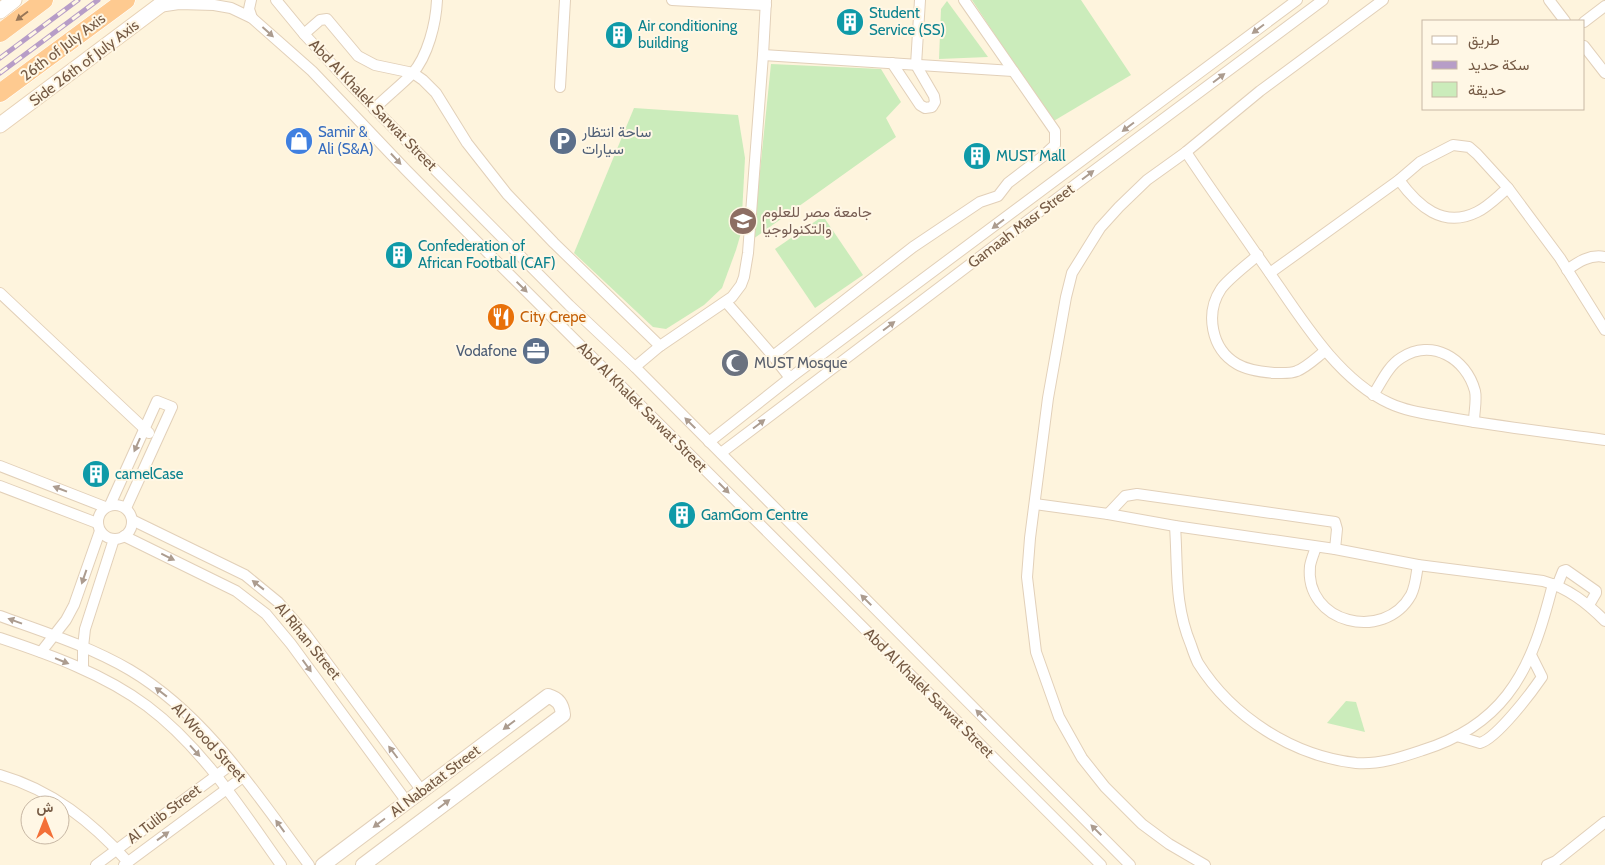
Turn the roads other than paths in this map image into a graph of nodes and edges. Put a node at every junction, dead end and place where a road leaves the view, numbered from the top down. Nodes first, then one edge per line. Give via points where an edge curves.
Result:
1 (14, 0) edge
2 (44, 0) edge
3 (126, 0) edge
4 (251, 0) edge
5 (438, 0) edge
6 (565, 0) edge
7 (672, 0) edge
8 (920, 0) edge
9 (964, 0) edge
10 (1297, 0) edge
11 (1323, 0) edge
12 (1383, 0) edge
13 (1549, 0) edge
14 (276, 1) edge
15 (766, 3) edge
16 (163, 4) edge
17 (1605, 6) edge
18 (0, 10) edge
19 (252, 18) junction
20 (1564, 20) edge
21 (1585, 21) edge
22 (1, 31) edge
23 (304, 34) junction
24 (1585, 47) edge
25 (763, 55) junction
26 (892, 64) junction
27 (916, 65) junction
28 (1013, 71) junction
29 (413, 73) junction
30 (1605, 73) edge
31 (560, 87) dead end
32 (0, 94) edge
33 (374, 109) junction
34 (0, 125) edge
35 (1186, 152) junction
36 (1398, 180) junction
37 (1508, 188) junction
38 (1258, 255) junction
39 (1605, 256) edge
40 (1567, 270) junction
41 (1270, 273) junction
42 (0, 293) edge
43 (726, 302) junction
44 (1605, 330) edge
45 (660, 346) junction
46 (1326, 351) junction
47 (774, 356) junction
48 (635, 367) junction
49 (790, 378) junction
50 (1373, 395) junction
51 (1474, 422) junction
52 (144, 429) junction
53 (157, 440) junction
54 (1605, 440) edge
55 (709, 442) junction
56 (721, 453) junction
57 (0, 466) edge
58 (0, 486) edge
59 (1035, 504) junction
60 (108, 506) junction
61 (126, 508) junction
62 (1108, 514) junction
63 (132, 520) junction
64 (1175, 526) junction
65 (99, 527) junction
66 (119, 537) junction
67 (1316, 547) junction
68 (1335, 549) junction
69 (1418, 565) junction
70 (1555, 585) junction
71 (1589, 605) junction
72 (0, 616) edge
73 (1605, 622) edge
74 (305, 633) junction
75 (55, 636) junction
76 (0, 638) edge
77 (291, 644) junction
78 (83, 647) junction
79 (41, 652) junction
80 (1531, 655) junction
81 (83, 670) junction
82 (1458, 736) junction
83 (232, 764) junction
84 (0, 774) edge
85 (217, 775) junction
86 (243, 777) junction
87 (227, 789) junction
88 (422, 791) junction
89 (407, 802) junction
90 (1605, 822) edge
91 (117, 850) junction
92 (126, 864) edge
93 (96, 865) edge
94 (281, 865) edge
95 (309, 865) edge
96 (323, 865) edge
97 (363, 865) edge
98 (1101, 865) edge
99 (1130, 865) edge
100 (1205, 865) edge
101 (1547, 865) edge

1 - 18 main road
2 -> 22 highway
3 - 32 highway, 26th of July Axis
4 - 19 street
5 - 29 street via 430,38
6 - 31 street
7 - 15 street
8 - 27 street
9 - 28 street
10 -> 49 street, Gamaah Masr Street
56 -> 11 street, Gamaah Masr Street
12 - 35 street via 1260,91
13 - 20 street
14 - 23 street, Abd Al Khalek Sarwat Street
15 - 25 street
16 - 19 street, Abd Al Khalek Sarwat Street via 214,5 231,8
16 - 34 main road, Side 26th of July Axis
17 - 21 street
19 -> 98 street, Abd Al Khalek Sarwat Street via 312,71 496,262
23 - 29 street via 320,20 327,19 358,56 382,67
23 - 33 street, Abd Al Khalek Sarwat Street
24 - 30 street
25 - 26 street
25 - 43 street via 748,253 741,285
26 - 27 street
26 - 27 street via 920,106 932,107 934,96
27 - 28 street
28 - 47 street via 1055,131 1055,145 1008,183 998,196 980,202 913,247
29 - 33 street
29 - 45 street via 436,93 466,143 507,194
33 - 48 street, Abd Al Khalek Sarwat Street
35 - 38 street
35 - 59 street via 1147,180 1119,206 1100,228 1072,273 1048,398
36 - 37 street via 1412,198 1437,215 1449,218 1477,212
36 - 37 street via 1420,162 1453,145 1469,147
36 - 41 street
37 - 40 street
38 - 41 street
38 - 46 street via 1221,288 1214,305 1214,336 1223,351 1236,363 1248,368 1282,373 1296,371
39 - 40 street via 1582,260
40 - 44 street
41 - 46 street
42 - 52 street
43 - 45 street
43 - 47 street
45 - 48 street
46 - 50 street via 1347,375
47 - 49 street
55 -> 48 street, Abd Al Khalek Sarwat Street
49 - 55 street, Gamaah Masr Street
50 - 51 street via 1408,410
50 - 51 street via 1390,369 1411,353 1426,349 1449,355 1472,382 1476,394
51 - 54 street
52 - 53 street
52 - 53 street via 157,401 172,406
52 -> 60 street
53 - 61 street
55 - 56 street, Abd Al Khalek Sarwat Street
99 -> 56 street, Abd Al Khalek Sarwat Street
60 -> 57 street
58 - 65 street
59 - 62 street
59 - 100 street via 1027,577 1031,620 1036,652 1058,718 1082,758 1142,824
60 - 61 street
60 - 65 street via 99,514
61 - 63 street
62 - 64 street
62 - 68 street via 1125,496 1137,494 1335,522
63 - 66 street via 131,529
74 -> 63 street, Al Rihan Street via 286,610 245,575
64 - 67 street
64 - 82 street via 1176,588 1188,638 1198,662 1222,693 1251,721 1318,756 1357,763 1402,757
65 - 66 street via 106,537
65 -> 75 street via 74,605
66 -> 77 street, Al Rihan Street via 236,590 266,614
66 - 78 street via 90,612
67 - 68 street
67 - 69 street via 1310,566 1312,585 1321,602 1335,616 1354,622 1373,622 1403,605 1415,586
68 - 69 street
69 - 70 street
70 - 71 street
70 - 71 street via 1566,570 1596,591
70 - 80 street
71 - 73 street
75 -> 72 street, Al Wrood Street
74 - 77 street
88 -> 74 street, Al Rihan Street
75 - 78 street, Al Wrood Street
75 - 79 street
76 - 79 street, Al Wrood Street
77 -> 89 street, Al Rihan Street
78 - 81 street
83 -> 78 street, Al Wrood Street via 194,720 162,692 131,671
79 -> 81 street, Al Wrood Street
80 - 82 street via 1507,695 1481,721
80 - 82 street via 1542,675 1532,692 1482,743
81 -> 85 street, Al Wrood Street via 112,683 148,706 186,740
83 - 85 street, Al Tulib Street
83 - 86 street, Al Wrood Street
84 - 91 street via 33,786 69,807
85 - 87 street, Al Wrood Street
85 - 91 street, Al Tulib Street
86 - 87 street, Al Tulib Street
95 -> 86 street, Al Wrood Street
92 -> 87 street, Al Tulib Street
87 - 94 street, Al Wrood Street
88 - 89 street, Al Nabatat Street
97 -> 88 street, Al Nabatat Street via 563,715 560,702 548,696
89 -> 96 street, Al Nabatat Street
90 - 101 street
91 - 92 street
91 - 93 street, Al Tulib Street

